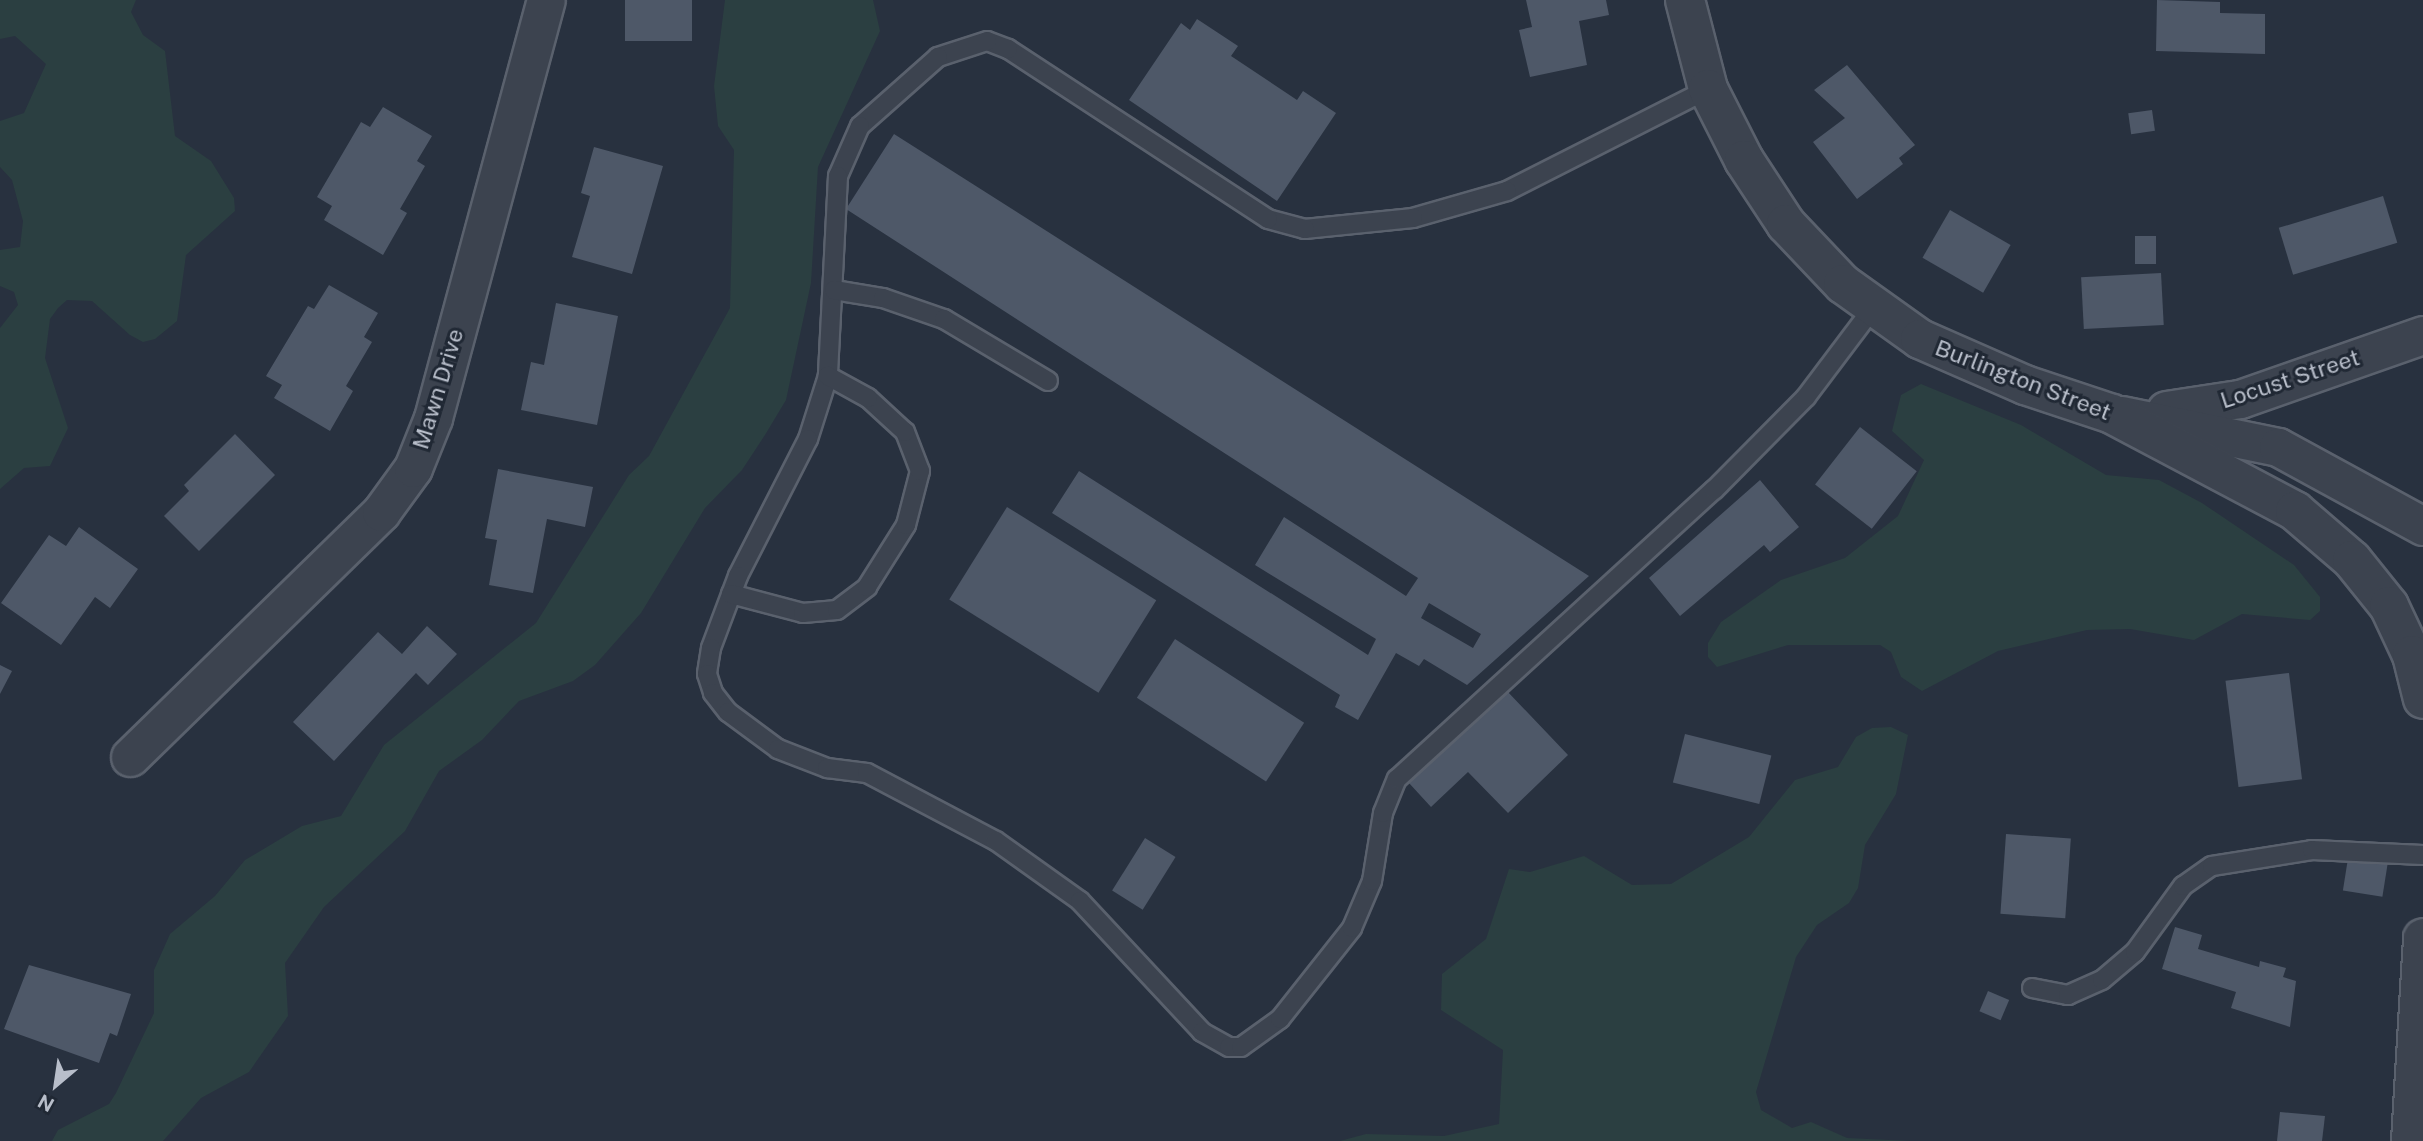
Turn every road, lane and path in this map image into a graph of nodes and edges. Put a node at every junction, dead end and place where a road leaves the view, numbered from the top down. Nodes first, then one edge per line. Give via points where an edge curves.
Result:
1 (546, 0) edge
2 (1685, 0) edge
3 (1708, 89) junction
4 (834, 290) junction
5 (1873, 308) junction
6 (2423, 335) edge
7 (828, 376) junction
8 (1048, 381) dead end
9 (2112, 414) junction
10 (2423, 526) edge
11 (731, 594) junction
12 (2423, 699) edge
13 (130, 757) dead end
14 (2423, 855) edge
15 (2423, 938) edge
16 (2032, 988) dead end
17 (2411, 1141) edge

1 - 13 street, Mawn Drive via 433,418 412,468 380,512
2 - 3 street, Burlington Street
3 - 4 lane via 1554,171 1461,208 1305,229 1268,219 1031,61 987,41 960,46 913,76 860,126 838,176 831,217
3 - 5 street, Burlington Street via 1763,194 1815,257
4 - 7 lane
4 - 8 lane via 883,298 944,319
5 - 9 street, Burlington Street via 1952,354
5 - 11 lane via 1806,397 1714,490 1397,779 1382,813 1371,881 1352,928 1280,1019 1241,1047 1229,1047 1202,1032 1080,901 996,841 867,773 827,768 778,749 728,712 707,674
6 - 9 street, Locust Street via 2240,399
7 - 11 lane via 808,439
7 - 11 lane via 867,398 905,432 920,471 906,525 867,587 837,610 803,613
9 - 10 street via 2278,447
9 - 12 street, Burlington Street via 2270,495 2336,544 2389,606 2412,655
14 - 16 lane via 2312,850 2212,866 2183,886 2135,952 2102,980 2068,995
15 - 17 street

